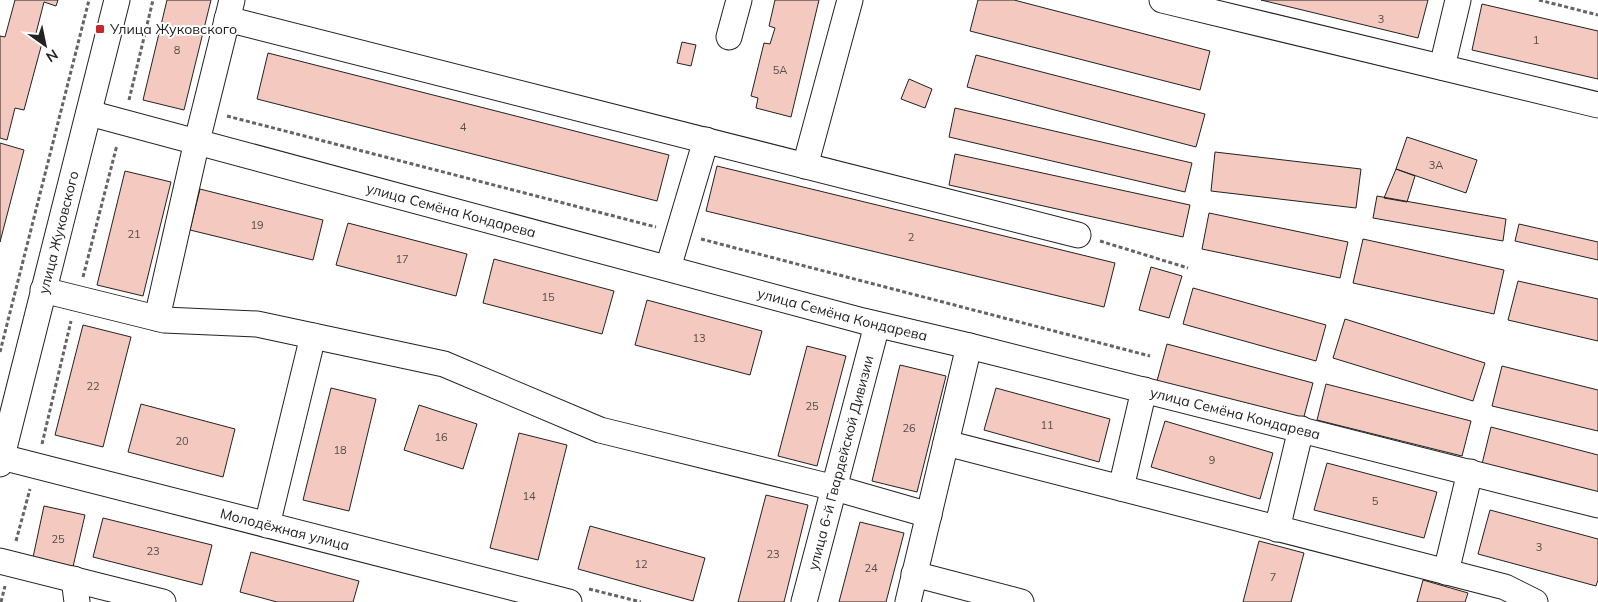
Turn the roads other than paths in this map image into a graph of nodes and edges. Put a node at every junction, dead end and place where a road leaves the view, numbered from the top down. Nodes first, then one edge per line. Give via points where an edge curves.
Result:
1 (118, 0) edge
2 (739, 0) edge
3 (850, 0) edge
4 (1162, 0) edge
5 (1458, 0) edge
6 (230, 10) edge
7 (730, 37) dead end
8 (1442, 67) junction
9 (1598, 105) edge
10 (89, 113) junction
11 (706, 140) junction
12 (197, 141) junction
13 (805, 166) junction
14 (1078, 235) road end
15 (668, 268) junction
16 (44, 290) junction
17 (158, 318) junction
18 (877, 325) junction
19 (313, 336) junction
20 (969, 346) junction
21 (1144, 390) junction
22 (6, 418) edge
23 (1301, 430) junction
24 (946, 444) junction
25 (1, 461) edge
26 (1470, 472) junction
27 (834, 488) junction
28 (1121, 488) junction
29 (1598, 504) edge
30 (928, 515) junction
31 (267, 525) junction
32 (1277, 529) junction
33 (0, 560) edge
34 (1446, 572) junction
35 (914, 574) junction
36 (76, 591) edge
37 (163, 602) edge
38 (569, 602) edge
39 (804, 602) edge
40 (908, 602) edge
41 (1021, 602) edge
42 (1535, 602) edge

1 - 10 street, улица Жуковского
2 - 7 street
3 - 13 street
4 - 8 street
5 - 8 street
6 - 11 street
6 - 12 street
8 - 9 street
10 - 12 street, улица Семёна Кондарева
10 - 16 street, улица Жуковского
11 - 13 street
11 - 15 street
12 - 15 street, улица Семёна Кондарева
12 - 17 street
13 - 14 street
15 - 18 street, улица Семёна Кондарева
16 - 17 street
16 - 22 street, улица Жуковского
17 - 19 street via 257,324
18 - 20 street, улица Семёна Кондарева
18 - 27 street, улица 6-й Гвардейской Дивизии
19 - 27 street via 444,364 600,430
19 - 31 street
20 - 21 street, улица Семёна Кондарева
20 - 24 street
21 - 23 street, улица Семёна Кондарева
21 - 28 street
22 - 25 street, улица Жуковского
23 - 26 street, улица Семёна Кондарева
23 - 32 street
24 - 28 street
24 - 30 street
25 - 31 street, Молодёжная улица
26 - 29 street, улица Семёна Кондарева
26 - 34 street
27 - 30 street
27 - 39 street, улица 6-й Гвардейской Дивизии
28 - 32 street
30 - 35 street
31 - 38 street, Молодёжная улица
32 - 34 street
33 - 36 street
34 - 42 street via 1504,587
35 - 40 street
35 - 41 street
36 - 37 street

